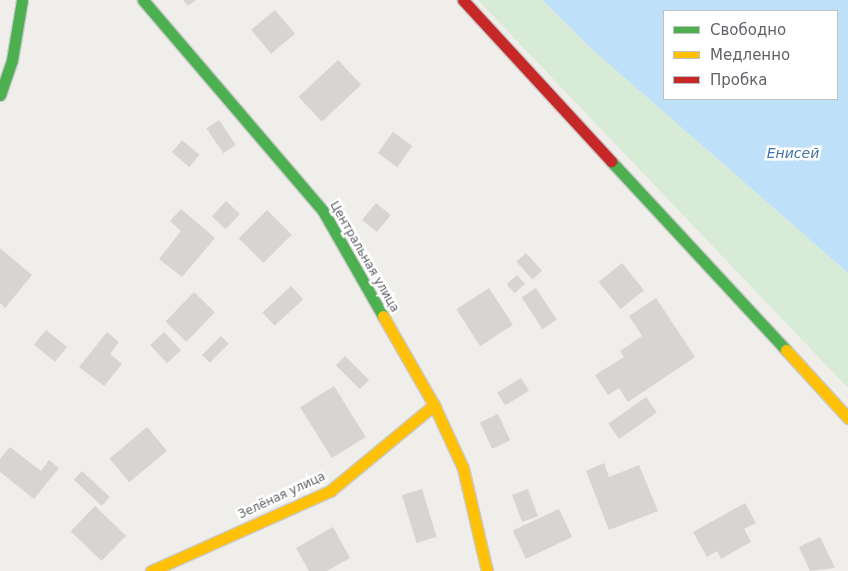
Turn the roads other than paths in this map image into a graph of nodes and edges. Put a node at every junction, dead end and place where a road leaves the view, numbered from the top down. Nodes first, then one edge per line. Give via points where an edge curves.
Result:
1 (22, 0) edge
2 (143, 0) edge
3 (463, 0) edge
4 (0, 95) edge
5 (434, 405) junction
6 (848, 418) edge
7 (151, 571) edge
8 (487, 571) edge

1 - 4 street via 12,60
2 - 5 street, Центральная улица via 323,211
3 - 6 street
5 - 7 street, Зелёная улица via 330,491
5 - 8 street, Центральная улица via 463,468

